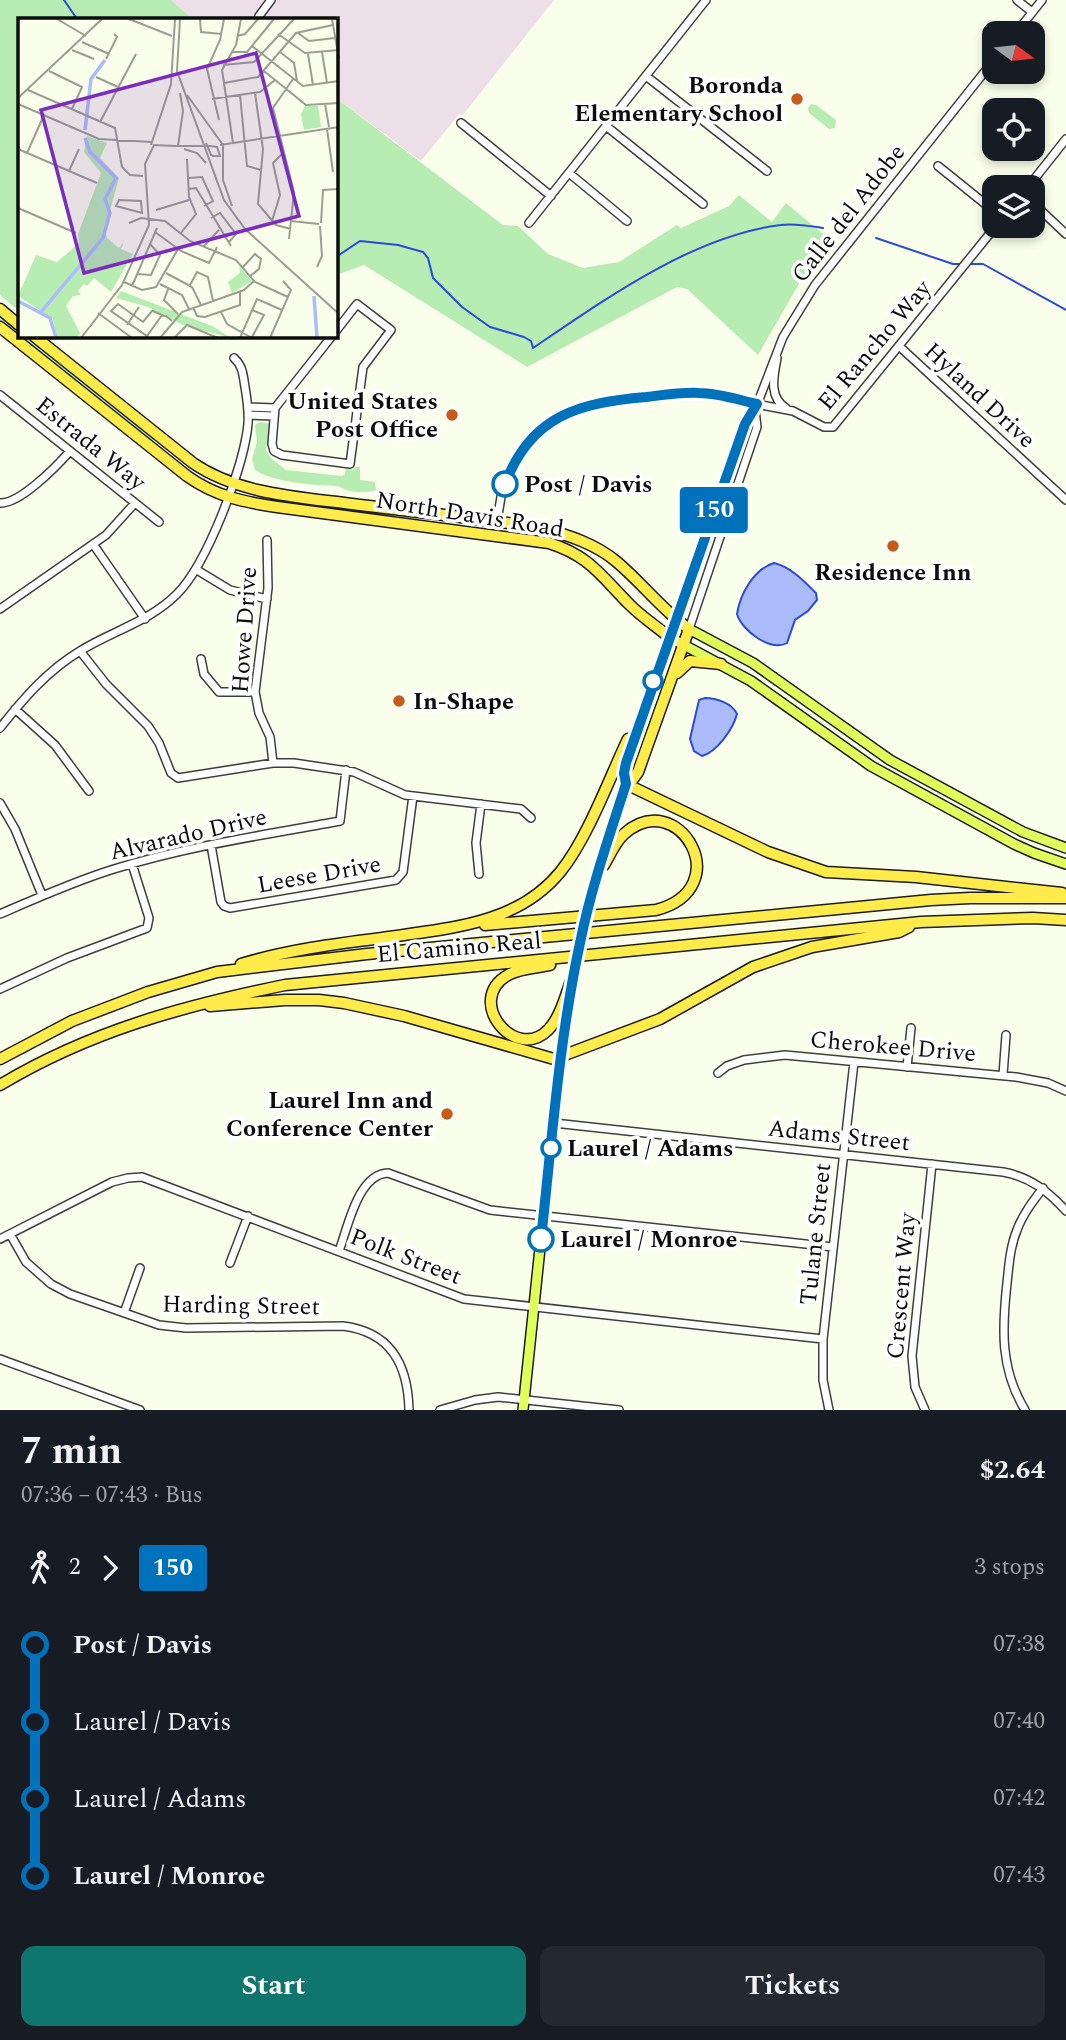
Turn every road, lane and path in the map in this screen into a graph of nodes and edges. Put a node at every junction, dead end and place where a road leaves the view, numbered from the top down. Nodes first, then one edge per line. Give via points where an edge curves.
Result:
1 (271, 0) edge
2 (706, 0) edge
3 (1017, 0) edge
4 (1042, 0) edge
5 (1032, 12) junction
6 (259, 16) dead end
7 (1025, 21) edge
8 (982, 75) edge
9 (646, 76) junction
10 (461, 123) dead end
11 (606, 126) junction
12 (1066, 139) edge
13 (938, 166) dead end
14 (767, 171) dead end
15 (569, 173) junction
16 (1038, 175) edge
17 (551, 196) junction
18 (982, 201) edge
19 (703, 204) dead end
20 (1045, 214) edge
21 (627, 221) dead end
22 (529, 223) dead end
23 (1066, 234) edge
24 (986, 238) edge
25 (0, 309) edge
26 (18, 324) edge
27 (0, 327) edge
28 (338, 328) edge
29 (783, 337) junction
30 (37, 338) edge
31 (330, 338) edge
32 (900, 347) junction
33 (234, 358) dead end
34 (0, 395) edge
35 (756, 407) junction
36 (248, 411) junction
37 (793, 411) junction
38 (274, 412) junction
39 (70, 451) junction
40 (232, 483) junction
41 (227, 497) junction
42 (1066, 500) edge
43 (0, 503) edge
44 (135, 503) junction
45 (497, 521) junction
46 (159, 522) dead end
47 (267, 540) dead end
48 (93, 544) junction
49 (197, 570) junction
50 (267, 599) junction
51 (0, 608) edge
52 (145, 618) junction
53 (676, 619) junction
54 (689, 629) junction
55 (669, 636) junction
56 (684, 644) junction
57 (80, 651) junction
58 (201, 659) dead end
59 (721, 664) junction
60 (672, 679) junction
61 (256, 692) junction
62 (646, 700) junction
63 (15, 709) junction
64 (0, 728) edge
65 (272, 763) junction
66 (346, 770) junction
67 (626, 784) junction
68 (89, 791) dead end
69 (413, 796) junction
70 (0, 803) edge
71 (481, 804) junction
72 (531, 818) dead end
73 (211, 845) junction
74 (1066, 848) edge
75 (132, 864) junction
76 (1066, 864) edge
77 (478, 874) dead end
78 (594, 884) junction
79 (43, 895) junction
80 (1066, 896) edge
81 (0, 914) edge
82 (1066, 920) edge
83 (921, 922) junction
84 (451, 928) junction
85 (597, 955) junction
86 (216, 972) junction
87 (573, 976) junction
88 (0, 989) edge
89 (171, 1012) junction
90 (911, 1028) dead end
91 (1006, 1035) dead end
92 (560, 1058) junction
93 (0, 1059) edge
94 (854, 1062) junction
95 (907, 1067) junction
96 (718, 1073) dead end
97 (1003, 1075) junction
98 (0, 1085) edge
99 (1066, 1091) edge
100 (554, 1123) junction
101 (843, 1155) junction
102 (932, 1164) junction
103 (1043, 1188) junction
104 (1066, 1211) edge
105 (248, 1216) junction
106 (544, 1216) junction
107 (10, 1234) junction
108 (0, 1239) edge
109 (833, 1247) junction
110 (339, 1251) junction
111 (230, 1264) dead end
112 (140, 1268) dead end
113 (534, 1307) junction
114 (124, 1313) junction
115 (823, 1339) junction
116 (0, 1359) edge
117 (524, 1399) junction
118 (140, 1410) edge
119 (409, 1410) edge
120 (440, 1410) edge
121 (523, 1410) edge
122 (619, 1410) edge
123 (829, 1410) edge
124 (925, 1410) edge
125 (1025, 1410) edge

1 - 6 street
2 - 9 street
3 - 5 street
4 - 5 street
5 - 7 street
8 - 29 street, Calle del Adobe via 828,267
9 - 11 street
9 - 14 street
10 - 17 street
11 - 15 street
11 - 19 street
12 - 16 street
13 - 18 street
15 - 17 street
15 - 21 street
17 - 22 street
20 - 23 street
24 - 32 street, El Rancho Way
25 - 26 highway
27 - 41 highway, North Davis Road via 187,476
28 - 38 street via 357,304 391,330 362,367 350,464 278,453 272,443
29 - 35 street, Calle del Adobe
29 - 37 street via 774,390 777,401
30 - 40 highway, North Davis Road via 193,463
31 - 38 street
32 - 37 street, El Rancho Way via 833,427 824,428
32 - 42 street, Hyland Drive
33 - 36 street via 241,365
34 - 39 street, Estrada Way
35 - 37 street, El Rancho Way
35 - 45 street, El Rancho Way via 698,393 606,401 572,410 546,426 518,456 502,491
35 - 53 street via 745,424
35 - 54 street via 757,428
36 - 38 street
36 - 40 street via 244,447
39 - 43 street via 42,479
39 - 44 street, Estrada Way
40 - 41 street
40 - 45 highway, North Davis Road via 299,497
41 - 49 street
41 - 55 highway, North Davis Road via 559,546 580,555
44 - 46 street, Estrada Way
44 - 48 street
45 - 53 highway, North Davis Road via 563,534 605,553
47 - 50 street, Howe Drive
48 - 51 street
48 - 52 street
49 - 50 street via 230,590
49 - 52 street via 173,598
50 - 61 street, Howe Drive
52 - 57 street
53 - 54 highway, North Davis Road
53 - 55 main road
54 - 56 highway
54 - 74 main road, North Davis Road via 753,663 890,760 1023,832
55 - 56 main road, North Davis Road
55 - 62 highway
56 - 59 main road, North Davis Road
56 - 60 highway
57 - 63 street via 38,683
57 - 65 street via 148,726 175,777
58 - 61 street via 203,673 219,692
59 - 60 highway via 690,661
59 - 76 main road, North Davis Road via 880,771 1014,844
60 - 67 highway via 638,772
61 - 65 street, Howe Drive via 270,737
62 - 67 highway via 626,763
62 - 84 highway via 587,829 561,871 529,901 474,924
63 - 64 street
63 - 68 street via 50,739
65 - 66 street
66 - 69 street
66 - 73 street, Alvarado Drive via 340,821
67 - 78 highway
67 - 80 highway via 768,852 826,872 1046,890
69 - 71 street
69 - 73 street, Leese Drive via 403,872 396,880 227,908 221,902
70 - 79 street
71 - 72 street via 521,809
71 - 77 street
73 - 75 street, Alvarado Drive
75 - 79 street, Alvarado Drive
75 - 88 street via 149,918 147,928
78 - 84 highway via 617,841 641,824 674,826 689,839 695,852 697,872 692,886 667,907
78 - 87 highway, bridge
79 - 81 street, Alvarado Drive
80 - 86 highway, El Camino Real via 931,900
82 - 83 highway, El Camino Real
83 - 85 highway, El Camino Real
83 - 92 highway via 899,932 812,947 753,967 660,1019
84 - 86 highway via 288,951
85 - 87 highway via 509,974 492,997 496,1022 516,1037 542,1035 555,1019
85 - 89 highway, El Camino Real via 285,985
86 - 93 highway, El Camino Real via 84,1016
87 - 92 main road
89 - 92 highway via 248,1002 319,1000 370,1007
89 - 98 highway, El Camino Real via 127,1024
90 - 95 street
91 - 97 street
92 - 100 main road
94 - 95 street, Cherokee Drive
94 - 96 street, Cherokee Drive via 769,1055 732,1063
94 - 101 street, Tulane Street
95 - 97 street, Cherokee Drive
97 - 99 street, Cherokee Drive
100 - 101 street, Adams Street
100 - 106 main road
101 - 102 street, Adams Street
101 - 109 street, Tulane Street
102 - 103 street, Adams Street via 1011,1173
102 - 124 street, Crescent Way via 912,1356 914,1381
103 - 104 street, Adams Street
103 - 125 street via 1014,1237 1003,1324 1008,1371
105 - 107 street, Polk Street via 156,1181 133,1177 112,1182
105 - 110 street, Polk Street
105 - 111 street
106 - 109 street
106 - 110 street via 484,1209 383,1173 366,1184
106 - 113 main road
107 - 108 street, Polk Street
107 - 114 street, Harding Street via 26,1262 47,1282
109 - 115 street, Tulane Street
110 - 113 street, Polk Street via 464,1299
112 - 114 street
113 - 115 street, Polk Street
113 - 117 main road
114 - 119 street, Harding Street via 178,1328 338,1326 360,1330 381,1340 396,1356 407,1381
115 - 123 street, Tulane Street
116 - 118 street
117 - 120 street via 486,1398
117 - 121 main road
117 - 122 street

